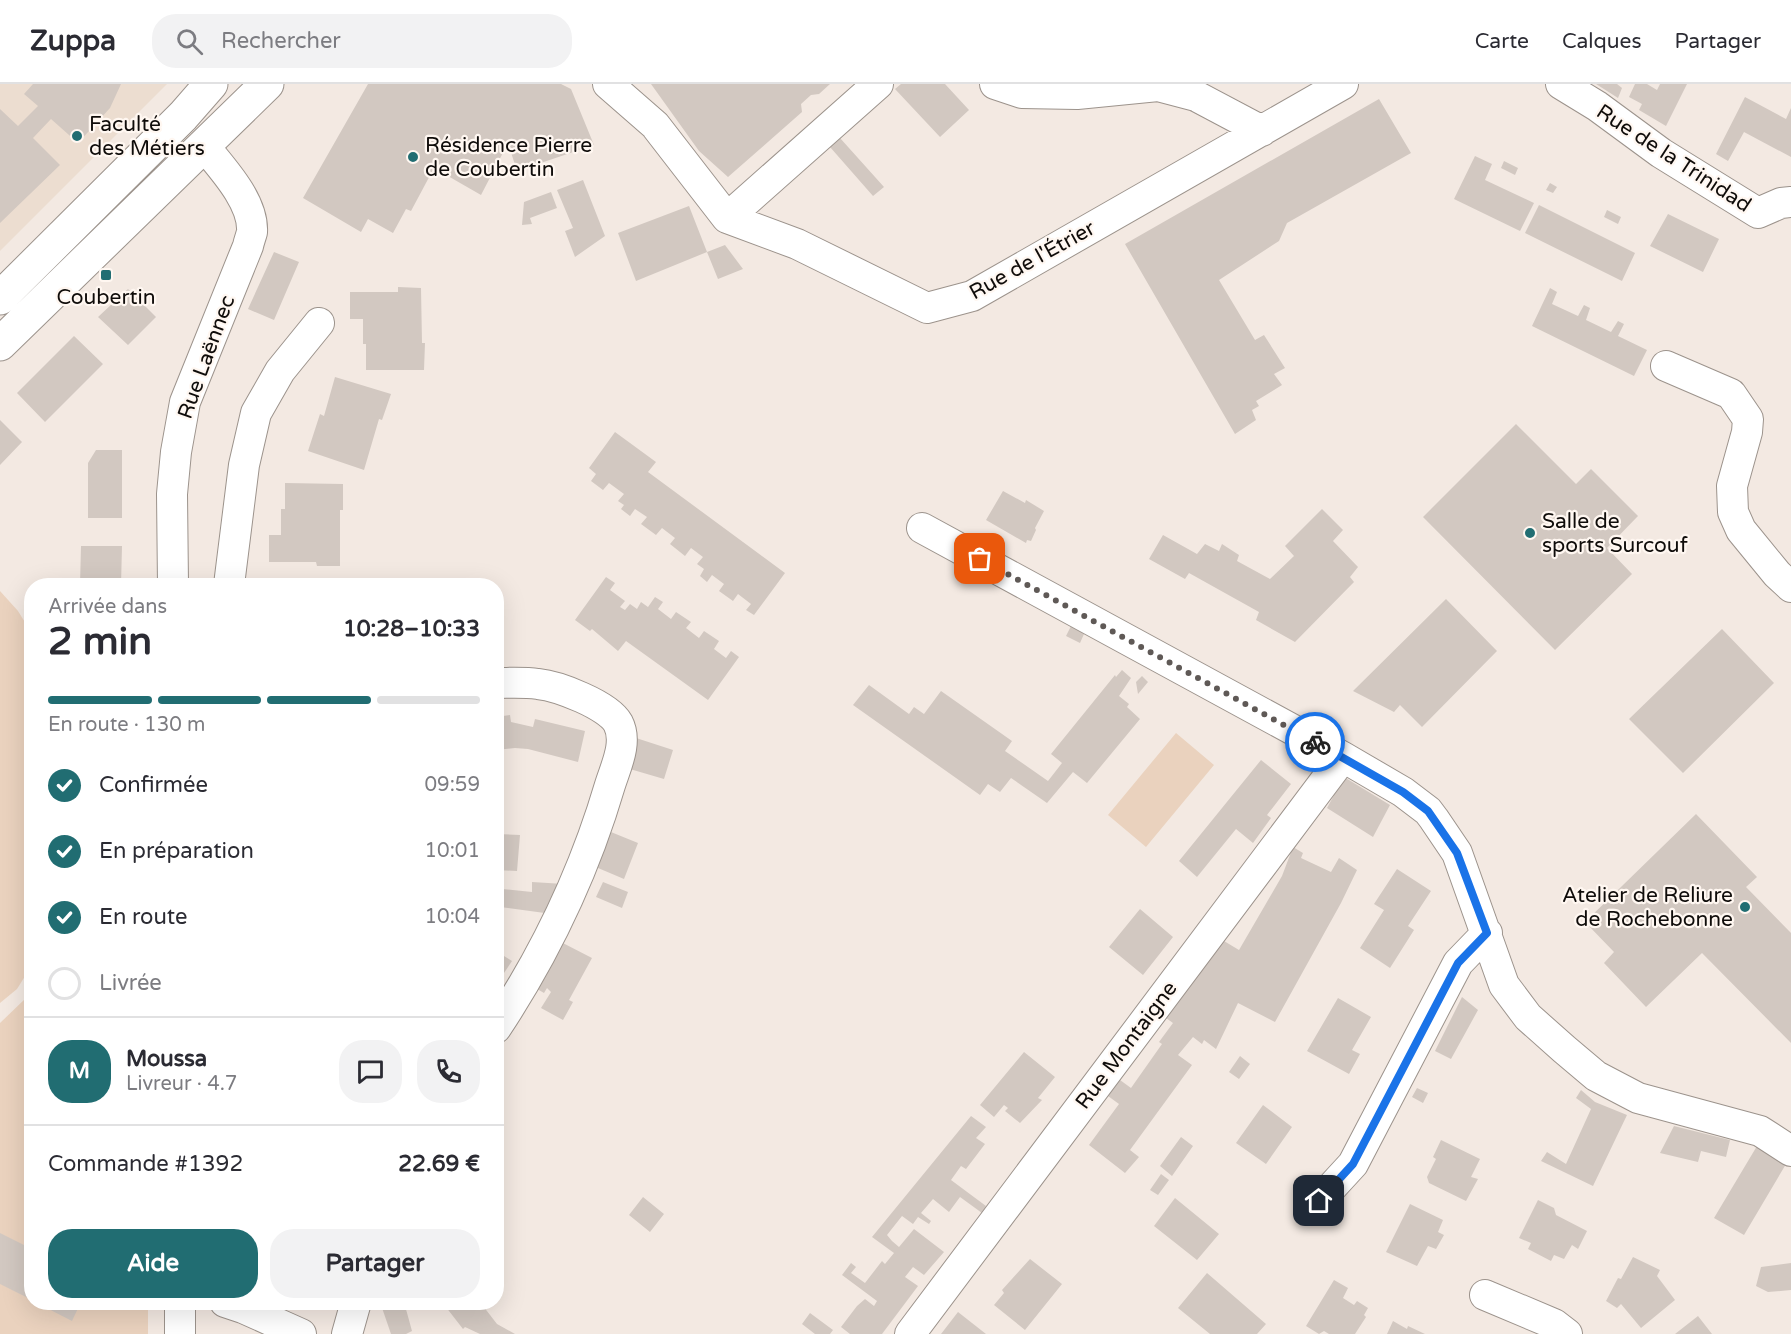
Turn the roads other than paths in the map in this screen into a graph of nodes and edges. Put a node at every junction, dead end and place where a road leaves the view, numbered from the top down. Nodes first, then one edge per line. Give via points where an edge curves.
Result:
1 (211, 84) edge
2 (267, 84) edge
3 (608, 84) edge
4 (878, 84) edge
5 (995, 84) edge
6 (1343, 84) edge
7 (1561, 84) edge
8 (1262, 131) junction
9 (204, 146) junction
10 (1791, 202) edge
11 (727, 218) junction
12 (0, 298) edge
13 (319, 323) dead end
14 (0, 344) edge
15 (1666, 366) dead end
16 (922, 528) dead end
17 (173, 578) edge
18 (230, 578) edge
19 (1791, 587) edge
20 (504, 683) edge
21 (1343, 758) junction
22 (1487, 933) junction
23 (504, 1015) edge
24 (1791, 1151) edge
25 (1319, 1201) dead end
26 (1485, 1295) dead end
27 (180, 1310) edge
28 (247, 1310) edge
29 (354, 1310) edge
30 (180, 1334) edge
31 (301, 1334) edge
32 (347, 1334) edge
33 (910, 1334) edge
34 (1567, 1334) edge

1 - 12 main road
2 - 9 main road
3 - 11 street via 655,125
4 - 11 street
5 - 8 street via 1022,93 1077,94 1158,86 1196,96
6 - 8 street, Rue de l'Étrier
7 - 10 street, Rue de la Trinidad via 1758,213
8 - 11 street, Rue de l'Étrier via 972,296 927,308 796,244
9 - 14 main road
9 - 17 street, Rue Laënnec via 234,184 249,212 252,232 185,402 172,494
13 - 18 street via 280,371 256,413 244,465
15 - 19 street via 1731,394 1748,419 1732,486 1733,512 1742,530
16 - 21 street
20 - 23 street via 539,684 582,697 608,712 618,723 622,743 601,817 576,878 543,949
21 - 22 street via 1428,811 1457,853
21 - 33 street, Rue Montaigne
22 - 24 street via 1504,985 1528,1017 1596,1076 1638,1098 1760,1131
22 - 25 street via 1458,963 1353,1164
26 - 34 street via 1554,1324
27 - 30 street
28 - 31 street
29 - 32 street

